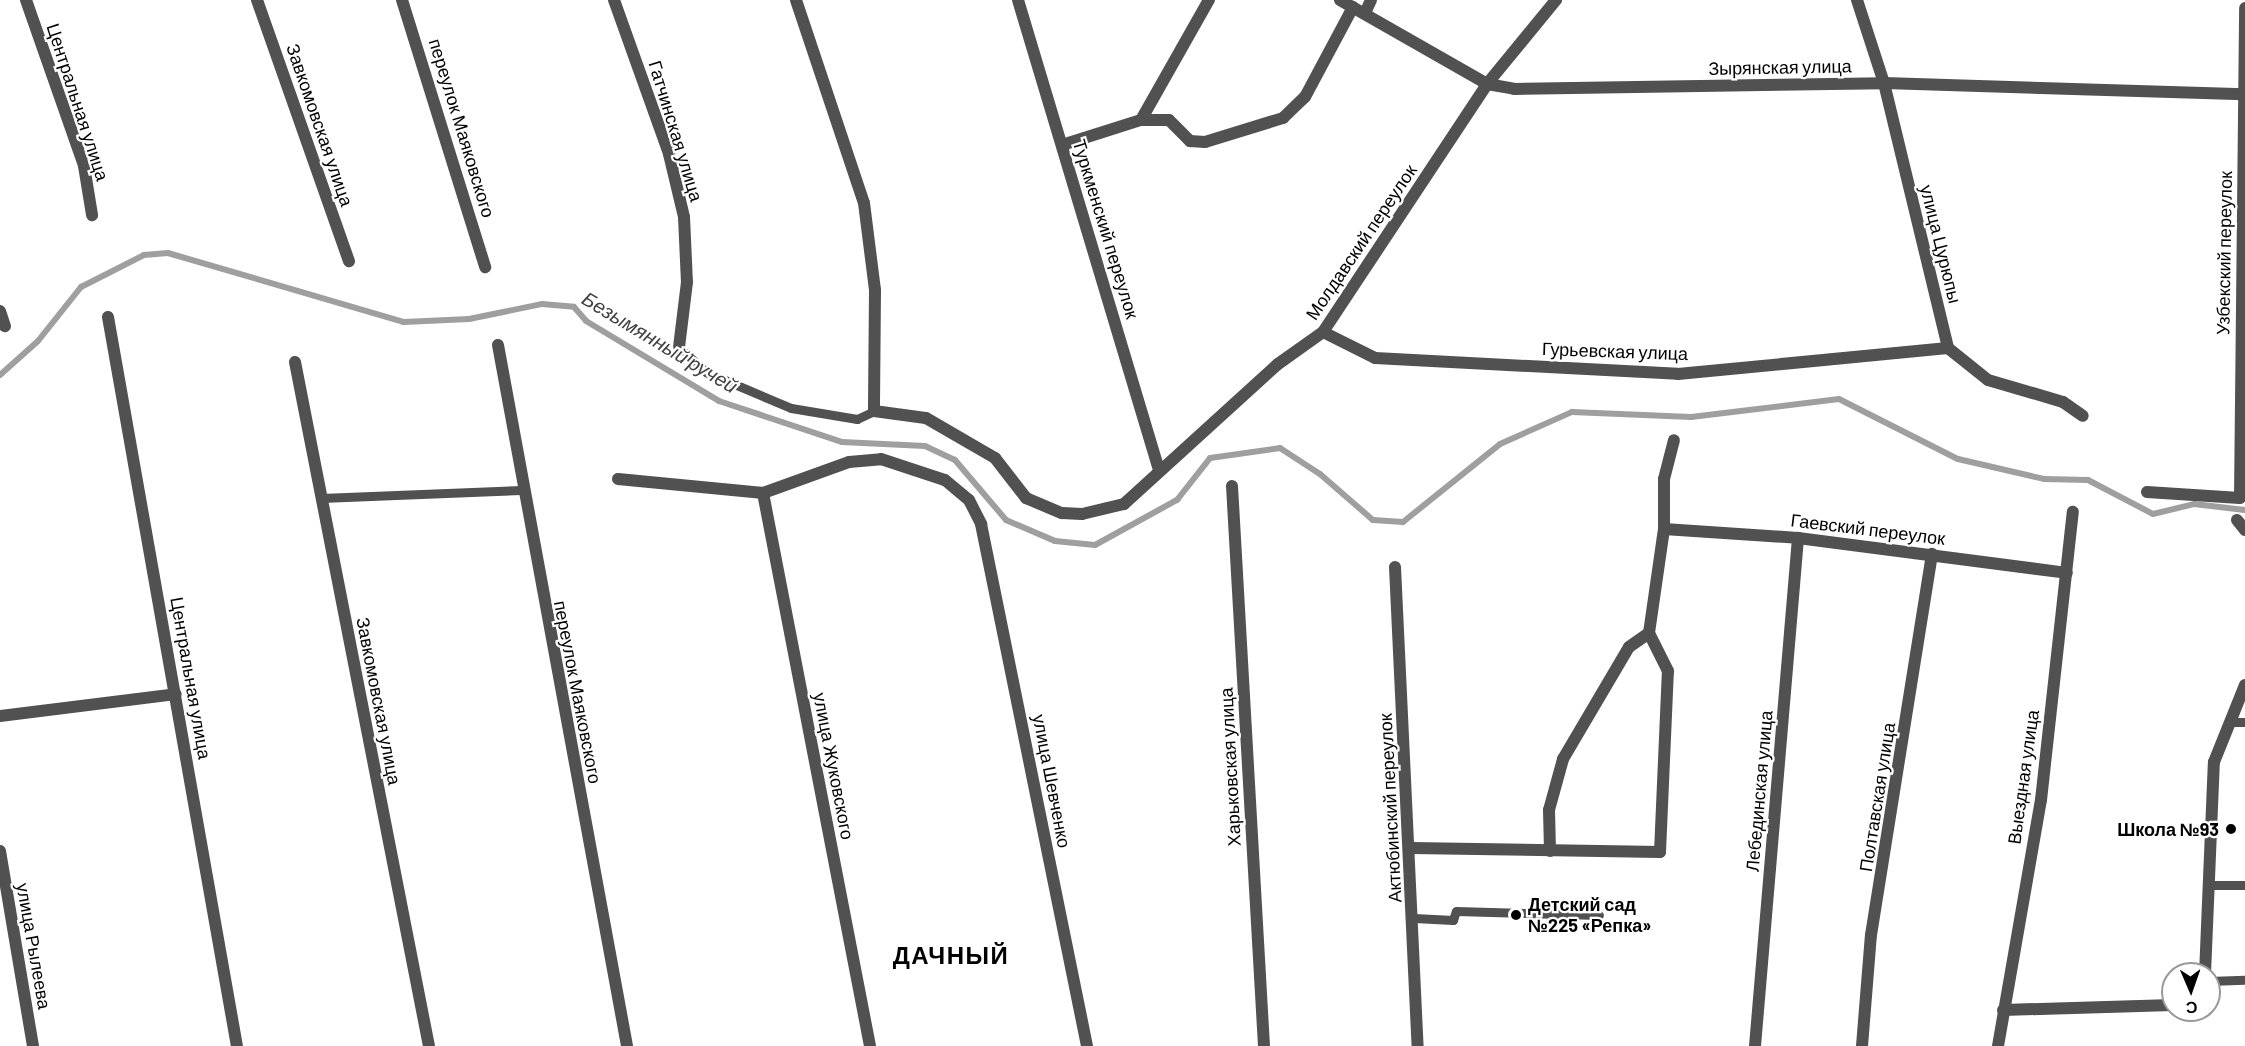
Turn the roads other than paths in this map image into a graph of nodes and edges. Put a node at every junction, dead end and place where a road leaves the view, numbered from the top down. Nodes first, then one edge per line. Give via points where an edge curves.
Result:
1 (26, 0) edge
2 (257, 0) edge
3 (402, 0) edge
4 (615, 0) edge
5 (796, 0) edge
6 (1018, 0) edge
7 (1209, 0) edge
8 (1340, 0) edge
9 (1371, 0) edge
10 (1556, 0) edge
11 (1857, 0) edge
12 (1353, 7) junction
13 (2245, 8) edge
14 (1365, 13) junction
15 (1884, 83) junction
16 (1488, 84) junction
17 (2244, 94) edge
18 (1141, 120) junction
19 (1062, 145) junction
20 (92, 215) dead end
21 (349, 261) dead end
22 (485, 267) dead end
23 (0, 310) edge
24 (108, 317) dead end
25 (5, 326) dead end
26 (1323, 332) junction
27 (498, 345) dead end
28 (679, 347) joint
29 (1948, 348) junction
30 (295, 362) dead end
31 (874, 411) junction
32 (2083, 416) dead end
33 (1674, 440) dead end
34 (1158, 468) junction
35 (618, 479) dead end
36 (1232, 486) dead end
37 (521, 490) junction
38 (2147, 492) dead end
39 (763, 493) junction
40 (321, 498) junction
41 (2073, 512) dead end
42 (1664, 529) junction
43 (1798, 538) junction
44 (1932, 554) junction
45 (1395, 567) dead end
46 (2067, 573) junction
47 (1649, 633) junction
48 (2245, 685) edge
49 (176, 694) junction
50 (0, 716) edge
51 (2231, 722) junction
52 (2245, 722) edge
53 (1411, 848) junction
54 (0, 851) edge
55 (1550, 851) junction
56 (2207, 885) junction
57 (2245, 885) edge
58 (1599, 915) dead end
59 (1414, 918) junction
60 (2205, 962) edge
61 (2245, 980) edge
62 (2221, 981) edge
63 (2161, 1005) edge
64 (2003, 1010) junction
65 (33, 1046) edge
66 (237, 1046) edge
67 (429, 1046) edge
68 (627, 1046) edge
69 (870, 1046) edge
70 (1087, 1046) edge
71 (1264, 1046) edge
72 (1418, 1046) edge
73 (1755, 1046) edge
74 (1862, 1046) edge
75 (1998, 1046) edge

1 - 20 street, Центральная улица via 84,166
2 - 21 street, Завкомовская улица
3 - 22 street, переулок Маяковского
4 - 28 street, Гатчинская улица via 669,154 684,217 687,282
5 - 31 street via 864,203 875,290
6 - 19 street, Туркменский переулок
7 - 18 street
8 - 12 street, Зырянская улица
9 - 14 street
10 - 16 street, Молдавский переулок
11 - 15 street, улица Цурюпы
12 - 14 street, Зырянская улица
12 - 18 street via 1305,97 1283,118 1206,142 1190,141 1169,120
13 - 17 street, Узбекский переулок
14 - 16 street, Зырянская улица
15 - 16 street, Зырянская улица via 1514,89
15 - 17 street, Зырянская улица
15 - 29 street, улица Цурюпы
16 - 26 street, Молдавский переулок
17 - 38 street, Узбекский переулок via 2240,498
18 - 19 street
19 - 34 street, Туркменский переулок
23 - 25 street
24 - 49 street, Центральная улица
26 - 29 street, Гурьевская улица via 1375,358 1678,374
26 - 34 street, Молдавский переулок
27 - 37 street, переулок Маяковского
28 - 31 lane via 706,372 791,408 857,419
29 - 32 street via 1988,380 2063,402
30 - 40 street, Завкомовская улица
31 - 34 street, Молдавский переулок via 926,418 969,441 995,458 1026,498 1062,513 1124,504
33 - 42 street via 1665,479
35 - 39 street
36 - 71 street, Харьковская улица
37 - 40 lane
37 - 68 street, переулок Маяковского
39 - 69 street, улица Жуковского
39 - 70 street, улица Шевченко via 849,462 881,459 945,480 969,500 981,524
40 - 67 street, Завкомовская улица
41 - 46 street, Выездная улица
42 - 43 street, Гаевский переулок
42 - 47 street
43 - 44 street, Гаевский переулок
43 - 73 street, Лебединская улица
44 - 46 street, Гаевский переулок
44 - 74 street, Полтавская улица via 1871,935
45 - 53 street, Актюбинский переулок
46 - 64 street, Выездная улица via 2041,800
47 - 55 street via 1629,648 1563,759 1549,810
47 - 55 street via 1668,671 1660,852
48 - 51 street
49 - 50 street
49 - 66 street, Центральная улица
51 - 52 lane
51 - 56 street via 2214,762
53 - 55 street
53 - 59 street, Актюбинский переулок
54 - 65 street, улица Рылеева
56 - 57 lane
56 - 60 street
58 - 59 lane via 1456,911 1453,920
59 - 72 street, Актюбинский переулок
61 - 62 lane
63 - 64 street
64 - 75 street, Выездная улица

